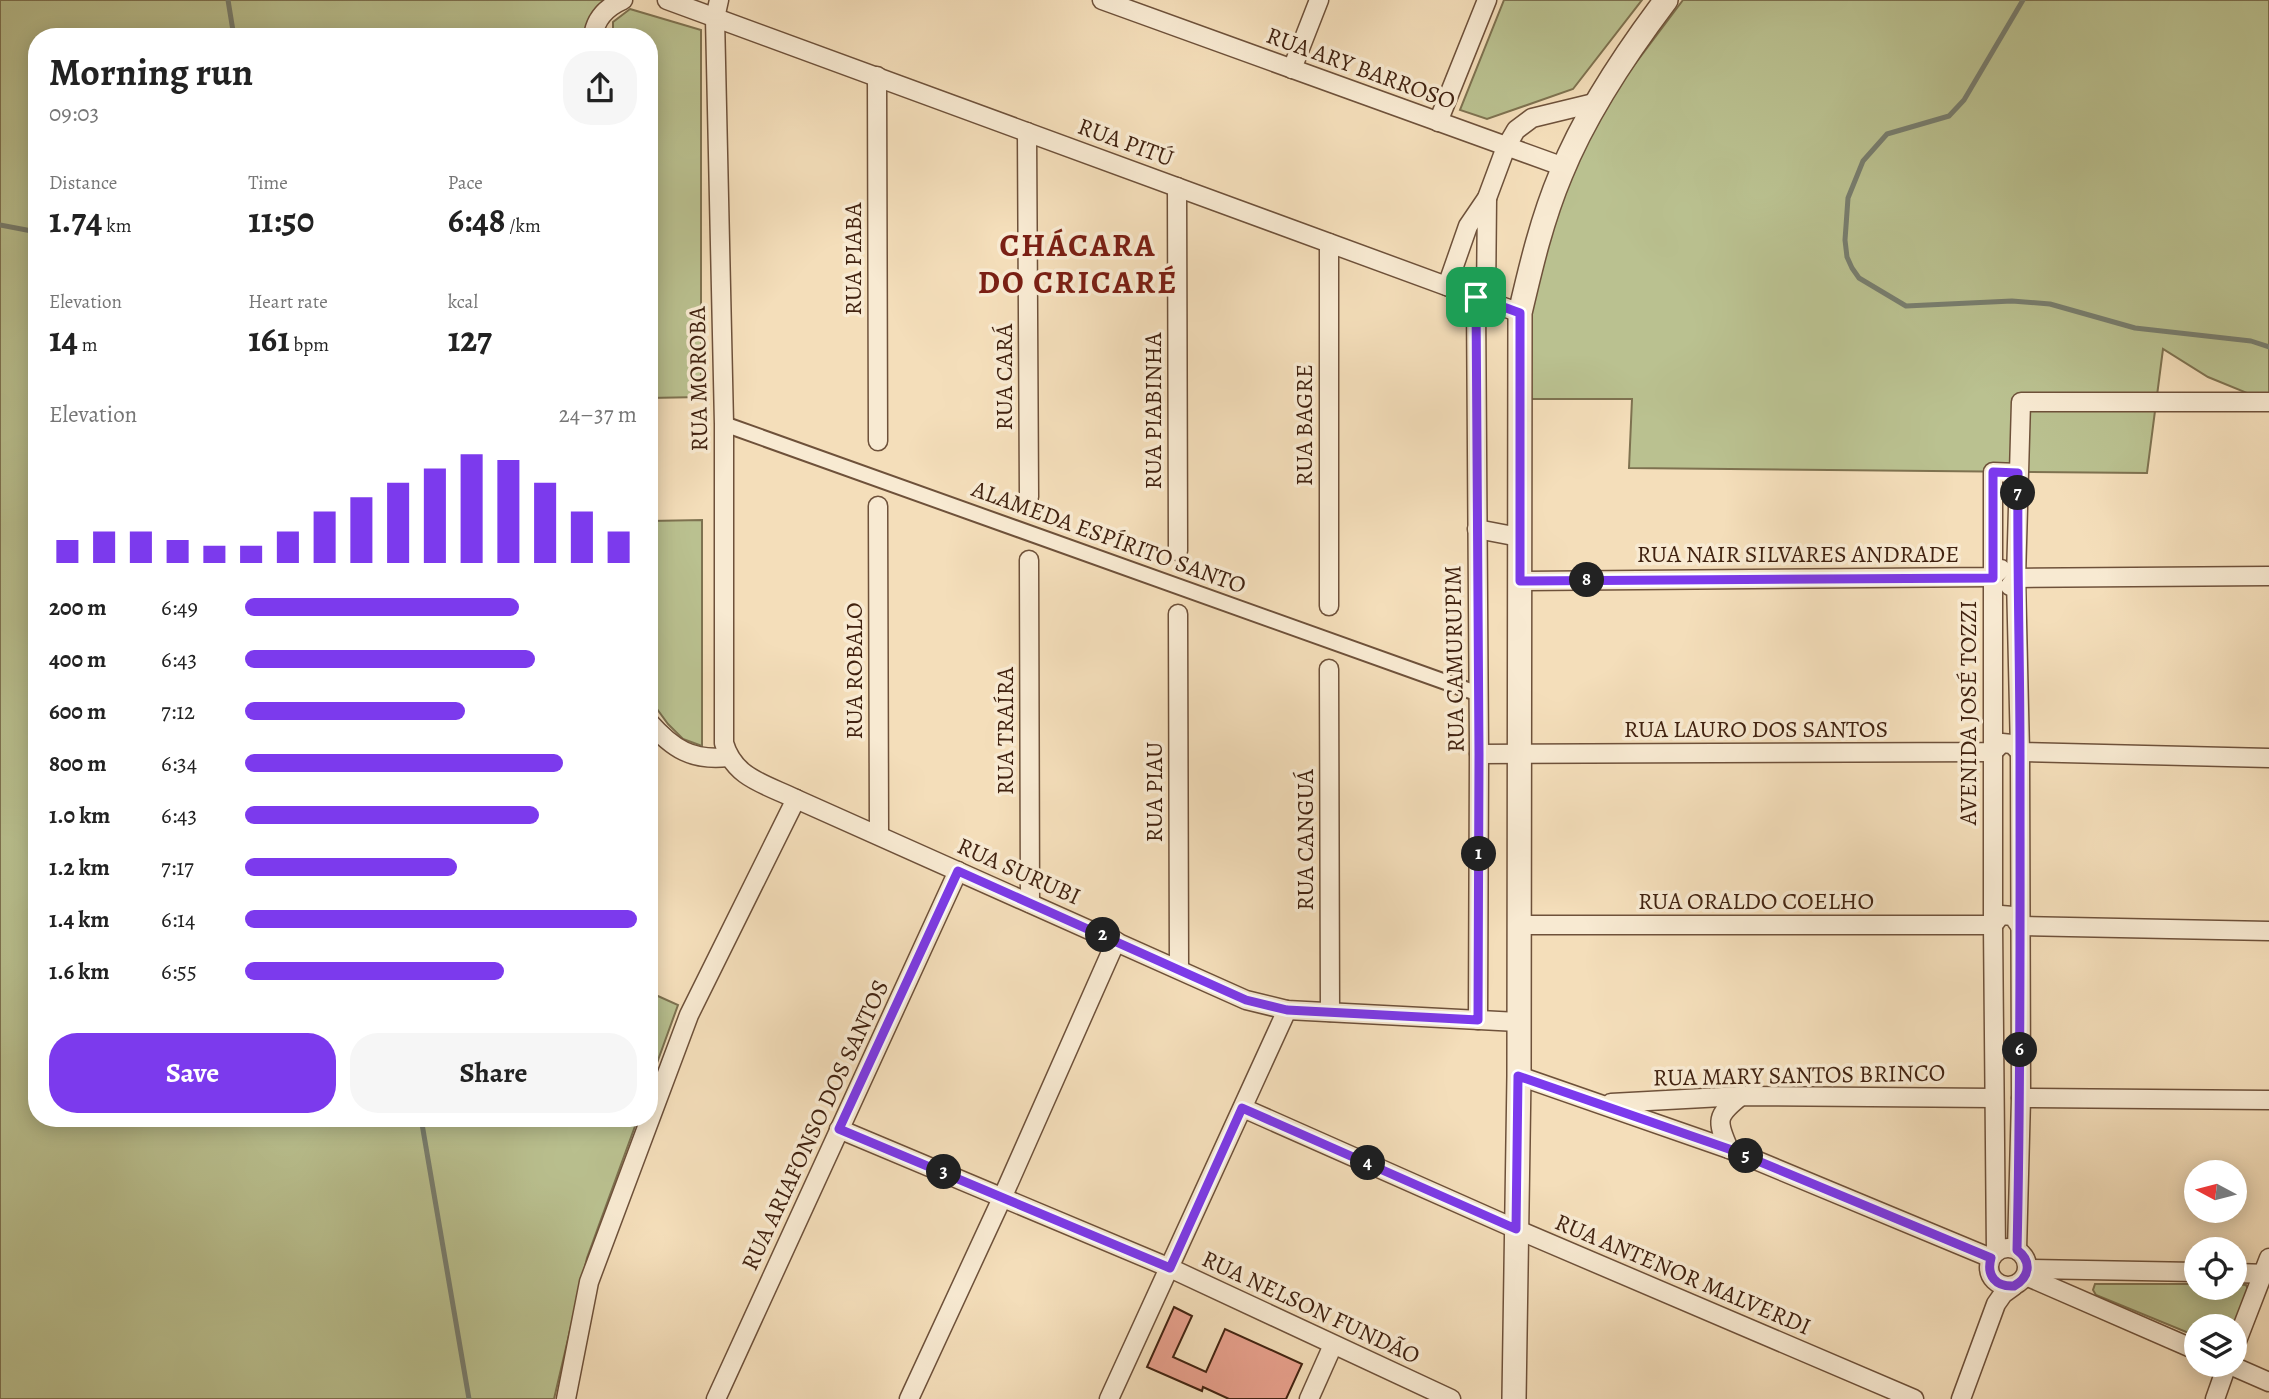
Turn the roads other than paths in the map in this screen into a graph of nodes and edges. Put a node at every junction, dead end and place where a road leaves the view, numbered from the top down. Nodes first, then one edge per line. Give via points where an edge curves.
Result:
1 (624, 0) edge
2 (667, 0) edge
3 (719, 0) edge
4 (1102, 0) edge
5 (1319, 0) edge
6 (1487, 0) edge
7 (1666, 0) edge
8 (1149, 8) edge
9 (715, 18) junction
10 (596, 28) edge
11 (1292, 69) junction
12 (877, 76) junction
13 (1598, 102) junction
14 (1438, 122) junction
15 (1027, 132) junction
16 (1506, 147) junction
17 (1564, 167) junction
18 (1177, 187) junction
19 (1488, 198) junction
20 (1329, 243) junction
21 (1447, 286) junction
22 (1481, 299) junction
23 (1520, 313) junction
24 (2269, 402) edge
25 (724, 424) junction
26 (878, 442) dead end
27 (2018, 473) junction
28 (1029, 497) dead end
29 (878, 506) dead end
30 (1477, 529) junction
31 (1519, 537) junction
32 (1178, 551) dead end
33 (1029, 560) dead end
34 (2269, 576) edge
35 (1993, 578) junction
36 (2016, 578) junction
37 (1520, 581) junction
38 (1329, 606) dead end
39 (1178, 614) dead end
40 (1329, 668) dead end
41 (1479, 694) junction
42 (658, 731) edge
43 (1993, 752) junction
44 (2020, 752) junction
45 (1479, 754) junction
46 (1518, 754) junction
47 (728, 757) junction
48 (2269, 758) edge
49 (796, 799) junction
50 (879, 835) junction
51 (958, 871) junction
52 (1030, 903) junction
53 (1519, 925) junction
54 (1993, 925) junction
55 (2020, 926) junction
56 (2269, 931) edge
57 (1116, 941) junction
58 (1179, 969) junction
59 (1287, 1010) junction
60 (1330, 1012) junction
61 (1478, 1020) junction
62 (1518, 1022) junction
63 (1518, 1076) junction
64 (1741, 1096) junction
65 (658, 1098) edge
66 (1994, 1098) junction
67 (2021, 1098) junction
68 (2269, 1100) edge
69 (1604, 1104) junction
70 (1242, 1108) junction
71 (647, 1127) edge
72 (839, 1129) junction
73 (1729, 1149) junction
74 (1003, 1196) junction
75 (1516, 1229) junction
76 (2017, 1250) junction
77 (1993, 1255) junction
78 (1170, 1268) junction
79 (2267, 1269) edge
80 (2184, 1272) edge
81 (2247, 1272) edge
82 (2022, 1277) junction
83 (1993, 1279) junction
84 (1996, 1304) junction
85 (2247, 1317) edge
86 (1333, 1345) junction
87 (2184, 1345) edge
88 (2247, 1373) edge
89 (2224, 1377) edge
90 (2269, 1382) edge
91 (566, 1399) edge
92 (716, 1399) edge
93 (909, 1399) edge
94 (1109, 1399) edge
95 (1309, 1399) edge
96 (1451, 1399) edge
97 (1514, 1399) edge
98 (1914, 1399) edge
99 (1961, 1399) edge
100 (2215, 1399) edge

1 - 10 street via 600,18
2 - 9 street, RUA PITÚ
3 - 9 street, RUA MOROBA
4 - 8 street, RUA ARY BARROSO
5 - 11 street
6 - 14 street
7 - 13 street
8 - 11 street, RUA ARY BARROSO
9 - 12 street, RUA PITÚ
9 - 25 street, RUA MOROBA
11 - 14 street, RUA ARY BARROSO
12 - 15 street, RUA PITÚ
12 - 26 street, RUA PIABA
13 - 16 street via 1532,118 1516,130
13 - 17 street
14 - 16 street, RUA ARY BARROSO
15 - 18 street, RUA PITÚ
15 - 28 street, RUA CARÁ
16 - 17 street, RUA ARY BARROSO
16 - 19 street
17 - 23 street via 1535,248
18 - 20 street, RUA PITÚ
18 - 32 street, RUA PIABINHA
19 - 21 street via 1468,226
19 - 22 street, RUA CAMURUPIM
20 - 21 street, RUA PITÚ
20 - 38 street, RUA BAGRE
21 - 22 street, RUA PITÚ
22 - 23 street, RUA PITÚ
22 - 30 street, RUA CAMURUPIM
23 - 31 street
24 - 27 street via 2021,402
25 - 41 street, ALAMEDA ESPÍRITO SANTO
25 - 47 street, RUA MOROBA via 724,743
27 - 35 street, AVENIDA JOSÉ TOZZI via 1993,472
27 - 36 street, AVENIDA JOSÉ TOZZI
29 - 50 street, RUA ROBALO
30 - 31 street
30 - 41 street, RUA CAMURUPIM
31 - 37 street
33 - 52 street, RUA TRAÍRA
34 - 36 street, RUA NAIR SILVARES ANDRADE
35 - 36 street, RUA NAIR SILVARES ANDRADE via 2000,586 2009,587
35 - 37 street, RUA NAIR SILVARES ANDRADE
35 - 43 street, AVENIDA JOSÉ TOZZI
36 - 44 street, AVENIDA JOSÉ TOZZI
37 - 46 street
39 - 58 street, RUA PIAU
40 - 60 street, RUA CANGUÁ
41 - 45 street, RUA CAMURUPIM
42 - 47 street via 697,758
43 - 44 street, RUA LAURO DOS SANTOS via 2001,762 2012,762
43 - 46 street, RUA LAURO DOS SANTOS
43 - 54 street, AVENIDA JOSÉ TOZZI
44 - 48 street, RUA LAURO DOS SANTOS
44 - 55 street, AVENIDA JOSÉ TOZZI
45 - 46 street, RUA LAURO DOS SANTOS
45 - 61 street, RUA CAMURUPIM
46 - 53 street
47 - 49 street, RUA SURUBI via 739,771
49 - 50 street, RUA SURUBI
49 - 65 street via 689,1015
50 - 51 street, RUA SURUBI
51 - 52 street, RUA SURUBI
51 - 72 street, RUA ARIAFONSO DOS SANTOS
52 - 57 street, RUA SURUBI
53 - 54 street, RUA ORALDO COELHO
53 - 62 street
54 - 55 street, RUA ORALDO COELHO via 2001,935 2012,935
54 - 66 street, AVENIDA JOSÉ TOZZI
55 - 56 street, RUA ORALDO COELHO
55 - 67 street, AVENIDA JOSÉ TOZZI
57 - 58 street, RUA SURUBI
57 - 74 street
58 - 59 street, RUA SURUBI via 1246,1000
59 - 60 street, RUA SURUBI
59 - 70 street
60 - 61 street, RUA SURUBI
61 - 62 street, RUA SURUBI
62 - 63 street
63 - 69 street
63 - 75 street
64 - 66 street, RUA MARY SANTOS BRINCO
64 - 69 street, RUA MARY SANTOS BRINCO
64 - 73 street via 1723,1111 1720,1128
66 - 67 street, RUA MARY SANTOS BRINCO via 2002,1109 2014,1109
66 - 77 street, AVENIDA JOSÉ TOZZI
67 - 68 street, RUA MARY SANTOS BRINCO
67 - 76 street, AVENIDA JOSÉ TOZZI
69 - 73 street
70 - 75 street, RUA ANTENOR MALVERDI
70 - 78 street
71 - 91 street via 589,1282
72 - 74 street, RUA NELSON FUNDÃO
72 - 92 street, RUA ARIAFONSO DOS SANTOS
73 - 77 street
74 - 78 street, RUA NELSON FUNDÃO
74 - 93 street
75 - 97 street
75 - 98 street, RUA ANTENOR MALVERDI
76 - 77 street via 2010,1247
76 - 82 street via 2023,1255
77 - 83 street, AVENIDA JOSÉ TOZZI via 1989,1273
78 - 86 street, RUA NELSON FUNDÃO
78 - 94 street
79 - 81 street
79 - 85 street
80 - 82 street
82 - 83 street via 1999,1284
82 - 84 street, AVENIDA JOSÉ TOZZI
82 - 87 street
83 - 84 street, AVENIDA JOSÉ TOZZI
84 - 99 street, AVENIDA JOSÉ TOZZI
86 - 95 street
86 - 96 street, RUA NELSON FUNDÃO
88 - 90 street
89 - 100 street

